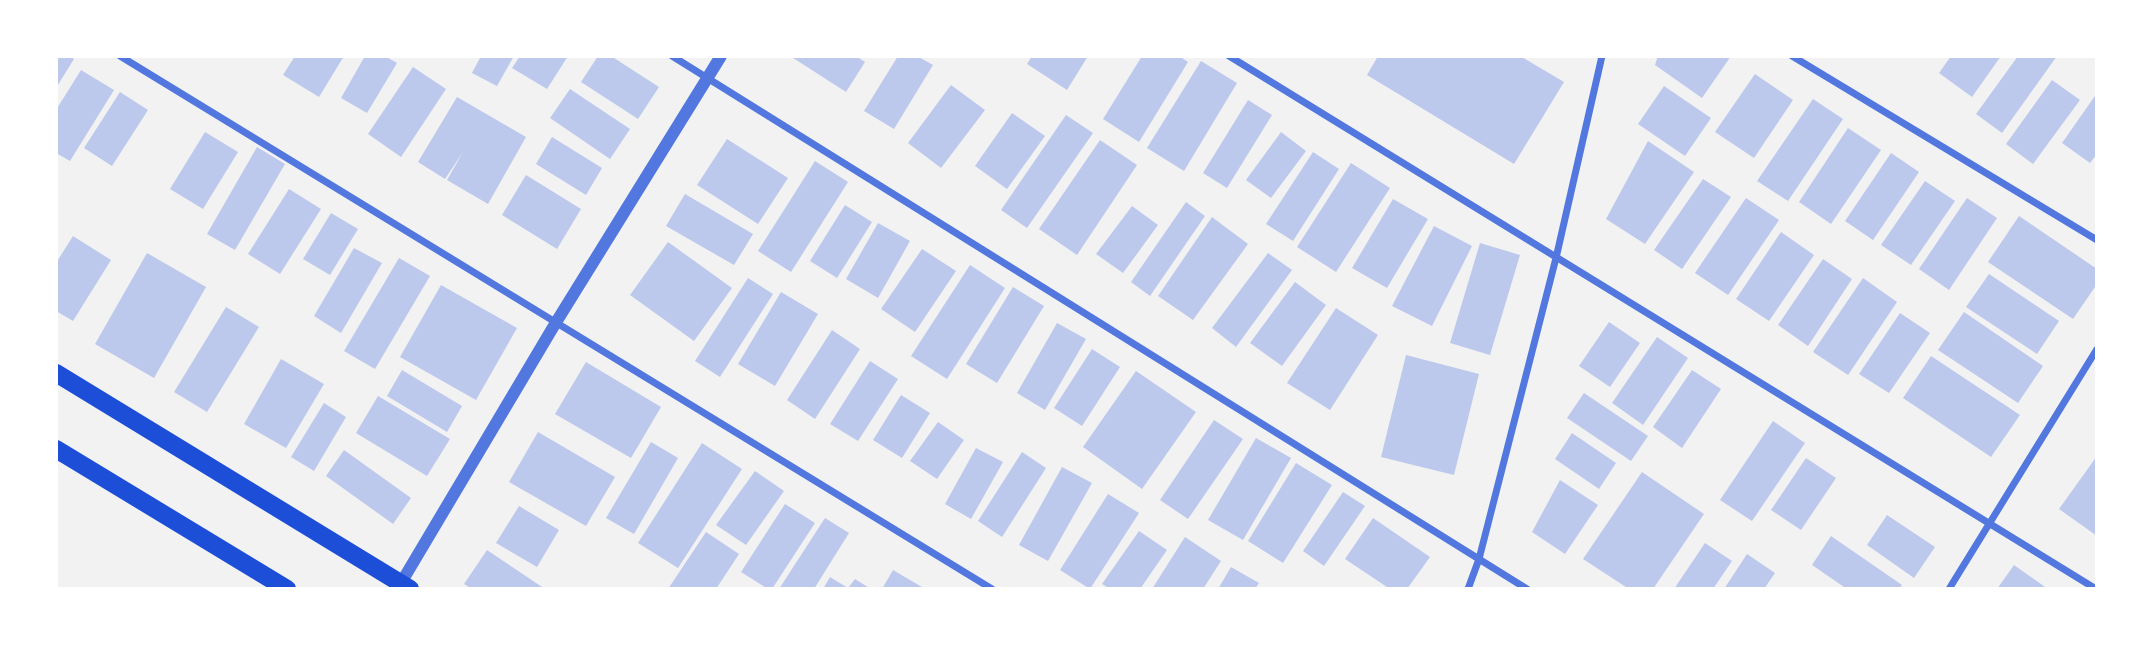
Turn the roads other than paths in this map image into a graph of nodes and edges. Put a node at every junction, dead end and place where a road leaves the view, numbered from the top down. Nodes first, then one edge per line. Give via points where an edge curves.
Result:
1 (120, 56) edge
2 (671, 56) edge
3 (721, 56) edge
4 (1229, 56) edge
5 (1602, 56) edge
6 (1792, 56) edge
7 (708, 78) junction
8 (2097, 240) edge
9 (1556, 258) junction
10 (555, 324) junction
11 (2097, 349) edge
12 (56, 373) edge
13 (56, 449) edge
14 (1989, 524) junction
15 (1479, 559) junction
16 (406, 586) edge
17 (287, 589) edge
18 (992, 589) edge
19 (1468, 589) edge
20 (1527, 589) edge
21 (1949, 589) edge
22 (2096, 589) edge

1 - 10 street
2 - 7 street
3 - 7 street
4 - 9 street
5 - 9 street
6 - 8 street
7 - 10 street
7 - 15 street
9 - 14 street
9 - 15 street
10 - 16 street
10 - 18 street
11 - 14 street
12 - 16 main road
13 - 17 main road
14 - 21 street
14 - 22 street
15 - 19 street
15 - 20 street

